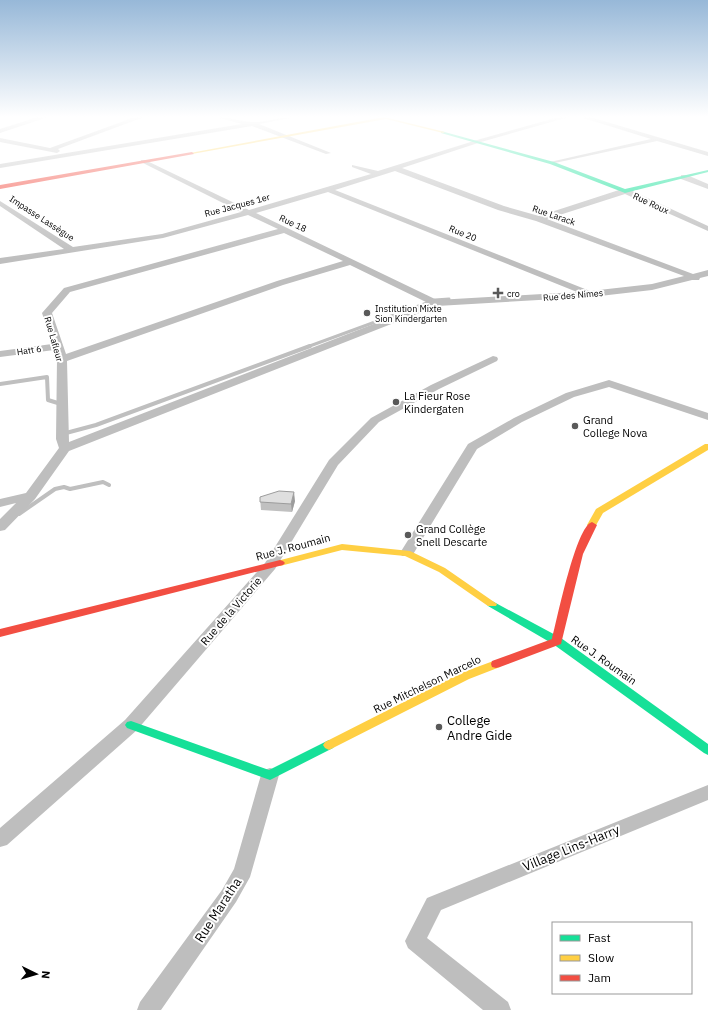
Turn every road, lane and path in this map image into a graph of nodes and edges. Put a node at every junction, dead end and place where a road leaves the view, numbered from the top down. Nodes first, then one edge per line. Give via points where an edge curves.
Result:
1 (11, 164) edge
2 (125, 164) edge
3 (148, 164) edge
4 (406, 164) edge
5 (555, 164) edge
6 (0, 166) edge
7 (354, 166) dead end
8 (394, 168) junction
9 (708, 171) edge
10 (379, 174) junction
11 (684, 177) junction
12 (0, 187) edge
13 (708, 187) edge
14 (328, 190) junction
15 (625, 191) junction
16 (0, 202) edge
17 (247, 213) junction
18 (539, 219) junction
19 (708, 229) edge
20 (285, 230) junction
21 (74, 251) junction
22 (0, 262) edge
23 (350, 262) junction
24 (708, 273) edge
25 (695, 277) junction
26 (708, 282) edge
27 (591, 294) junction
28 (436, 303) junction
29 (58, 346) junction
30 (0, 354) edge
31 (62, 359) junction
32 (493, 359) dead end
33 (708, 417) edge
34 (708, 446) edge
35 (64, 448) junction
36 (30, 496) junction
37 (0, 503) edge
38 (0, 527) edge
39 (407, 553) junction
40 (270, 566) junction
41 (0, 633) edge
42 (557, 641) junction
43 (131, 725) junction
44 (708, 750) edge
45 (270, 775) junction
46 (708, 792) edge
47 (0, 840) edge
48 (148, 1010) edge
49 (500, 1010) edge

1 - 6 street
2 - 12 street, Rue Roux
3 - 17 street, Rue 18
4 - 8 street, Rue Jacques 1er
5 - 15 street, Rue Roux
7 - 10 street
8 - 10 street, Rue Jacques 1er
8 - 18 street, Rue Larack
9 - 11 street
10 - 14 street, Rue Jacques 1er
11 - 13 street
11 - 15 street
14 - 17 street, Rue Jacques 1er
14 - 27 street, Rue 20
15 - 18 street
15 - 19 street, Rue Roux
16 - 21 street, Impasse Lassègue
17 - 20 street, Rue 18
17 - 21 street, Rue Jacques 1er via 163,236
18 - 25 street, Rue Larack
20 - 23 street, Rue 18
20 - 29 street, Rue Lafleur via 67,290 47,313
21 - 22 street, Rue Jacques 1er
23 - 28 street, Rue 18
23 - 31 street via 280,283
24 - 25 street, Rue des Nimes
25 - 26 street, Rue Larack
25 - 27 street, Rue des Nimes via 652,287
27 - 28 street, Rue des Nimes
28 - 35 street
29 - 30 street, Hatt 6
29 - 31 street, Rue Lafleur
31 - 35 street, Rue Lafleur
32 - 40 street, Rue de la Victorie via 375,420 333,463
33 - 39 street via 609,383 570,395 472,446
34 - 42 street via 599,511 578,554
35 - 36 street
36 - 37 street
36 - 38 street
39 - 40 street, Rue J. Roumain via 342,547
39 - 42 street, Rue J. Roumain via 442,570 506,613
40 - 41 street, Rue J. Roumain
40 - 43 street, Rue de la Victorie
42 - 44 street, Rue J. Roumain
42 - 45 street, Rue Mitchelson Marcelo via 465,676
43 - 45 street
43 - 47 street, Rue de la Victorie
45 - 48 street, Rue Maratha via 243,871 229,896
46 - 49 street, Village Lins-Harry via 434,904 415,941

